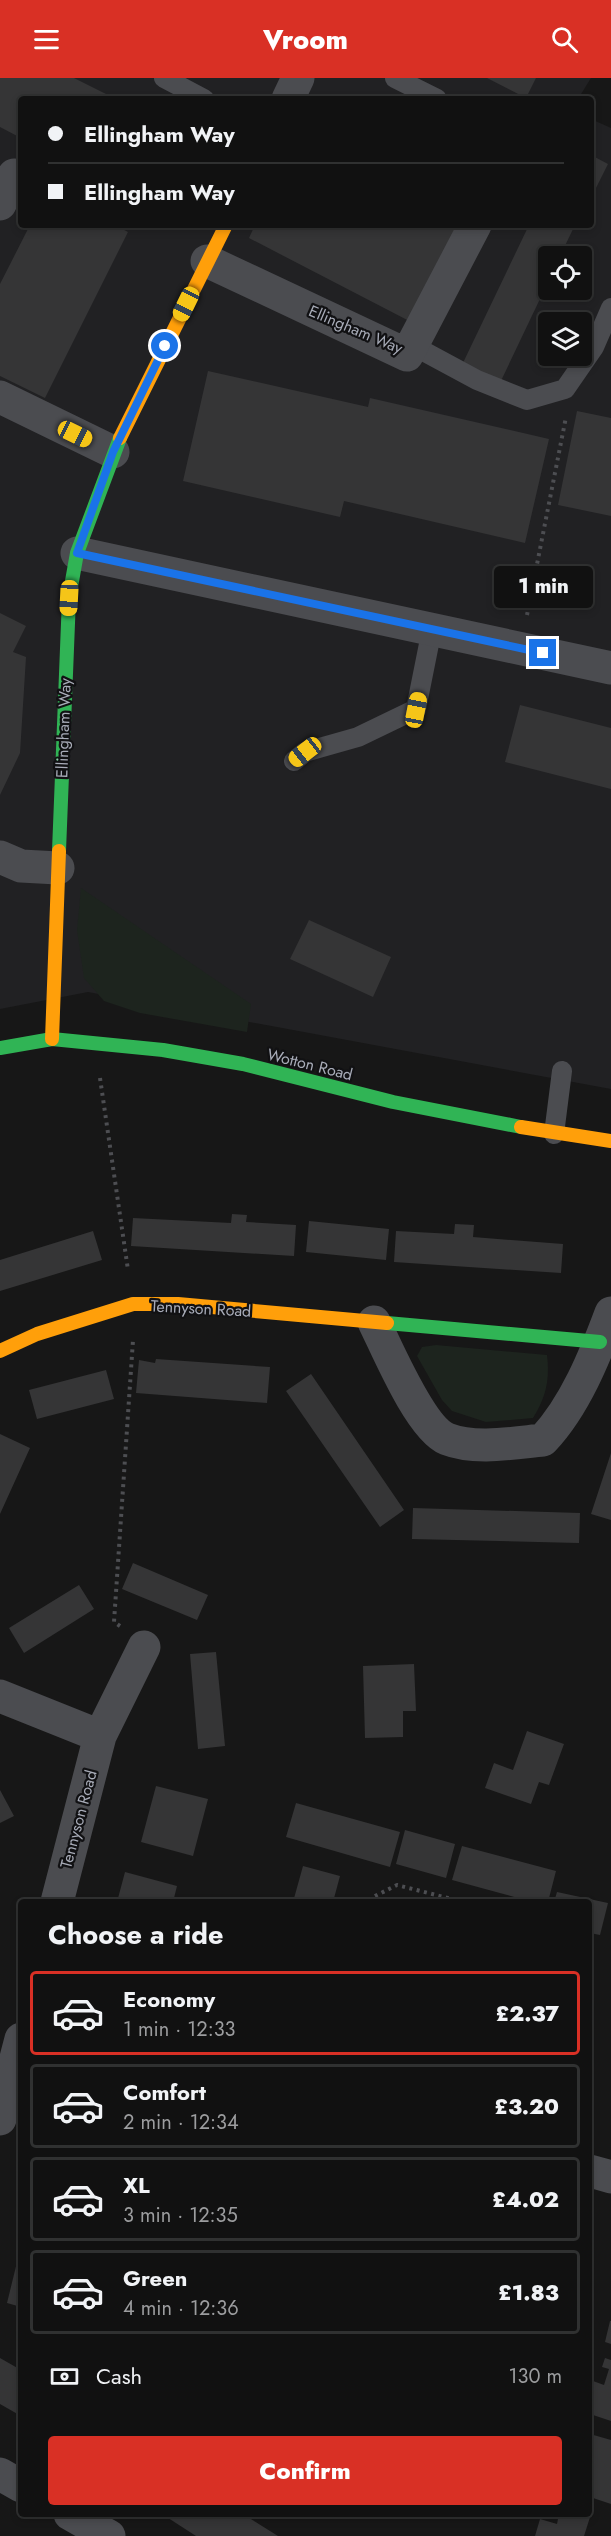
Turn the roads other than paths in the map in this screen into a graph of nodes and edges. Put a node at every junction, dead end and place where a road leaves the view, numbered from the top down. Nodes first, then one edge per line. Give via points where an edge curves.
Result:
1 (164, 78) edge
2 (298, 78) edge
3 (395, 78) edge
4 (198, 96) edge
5 (289, 96) edge
6 (431, 96) edge
7 (224, 228) edge
8 (473, 228) edge
9 (207, 261) junction
10 (611, 308) edge
11 (412, 345) junction
12 (0, 397) edge
13 (113, 452) junction
14 (77, 553) junction
15 (432, 629) junction
16 (611, 668) edge
17 (294, 761) dead end
18 (0, 857) edge
19 (58, 868) junction
20 (52, 1039) junction
21 (0, 1048) edge
22 (562, 1071) dead end
23 (554, 1134) junction
24 (611, 1141) edge
25 (374, 1322) junction
26 (605, 1328) edge
27 (0, 1351) edge
28 (144, 1647) road end
29 (0, 1696) edge
30 (100, 1736) junction
31 (58, 1899) edge
32 (18, 2050) edge
33 (0, 2119) edge
34 (592, 2172) edge
35 (611, 2177) edge
36 (0, 2474) edge
37 (18, 2484) edge
38 (75, 2517) edge
39 (109, 2536) edge

1 - 4 lane
2 - 5 street
3 - 6 lane
7 - 9 street, Ellingham Way
8 - 11 street, Ellingham Way
9 - 11 street, Ellingham Way via 407,355
9 - 13 street, Ellingham Way
10 - 11 lane via 594,347 566,389 527,400 477,380
12 - 13 street
13 - 14 street, Ellingham Way
14 - 15 street
14 - 19 street, Ellingham Way via 69,598
15 - 16 street
15 - 17 lane via 416,710 358,737 305,752
18 - 19 street via 21,866
19 - 20 street, Ellingham Way
20 - 21 street, Wotton Road
20 - 23 street, Wotton Road via 162,1050 243,1064 393,1102
22 - 23 lane
23 - 24 street, Wotton Road
25 - 26 street, Tennyson Road
25 - 26 street, Tennyson Road via 420,1412 444,1438 464,1444 543,1440 558,1425
25 - 27 street, Tennyson Road via 178,1304 133,1304 37,1334
28 - 30 street, Tennyson Road
29 - 30 street
30 - 31 street, Tennyson Road
32 - 33 street
34 - 35 street
36 - 37 street
38 - 39 street

